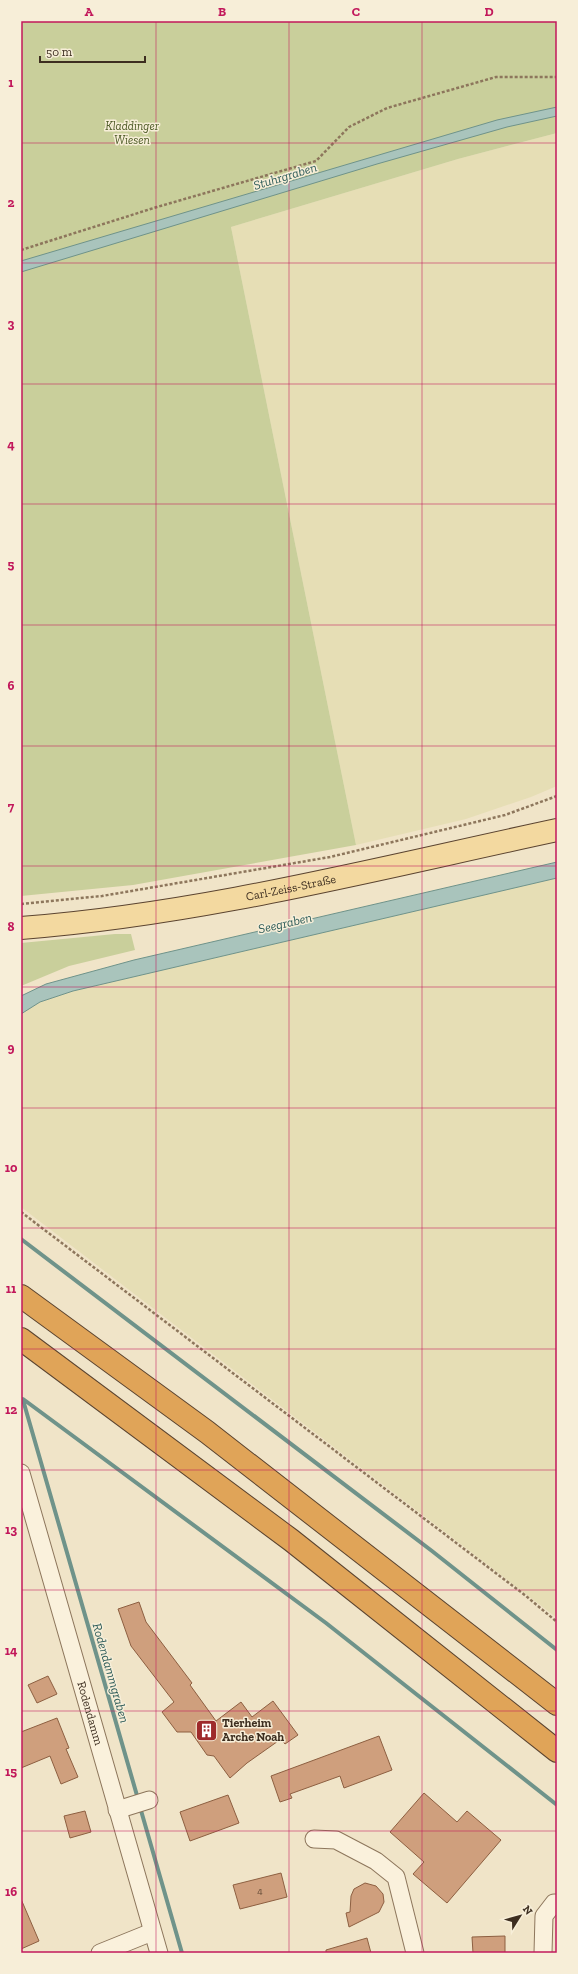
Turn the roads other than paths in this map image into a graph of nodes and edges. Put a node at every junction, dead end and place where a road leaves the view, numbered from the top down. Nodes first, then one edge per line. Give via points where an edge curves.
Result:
1 (557, 830) edge
2 (21, 928) edge
3 (21, 1296) edge
4 (21, 1339) edge
5 (21, 1473) edge
6 (24, 1492) edge
7 (557, 1704) edge
8 (557, 1751) edge
9 (149, 1800) dead end
10 (123, 1808) junction
11 (314, 1839) dead end
12 (557, 1903) edge
13 (152, 1932) junction
14 (100, 1953) edge
15 (159, 1953) edge
16 (415, 1953) edge
17 (543, 1953) edge

1 - 2 main road, Carl-Zeiss-Straße via 256,896 129,917
3 - 7 highway via 207,1432
4 - 8 highway via 291,1540
5 - 6 street, Rodendamm
6 - 10 street, Rodendamm
9 - 10 street
10 - 13 street, Rodendamm
11 - 16 street via 336,1840 376,1861 396,1877
12 - 17 street via 554,1903 544,1916
13 - 14 street
13 - 15 street, Rodendamm

